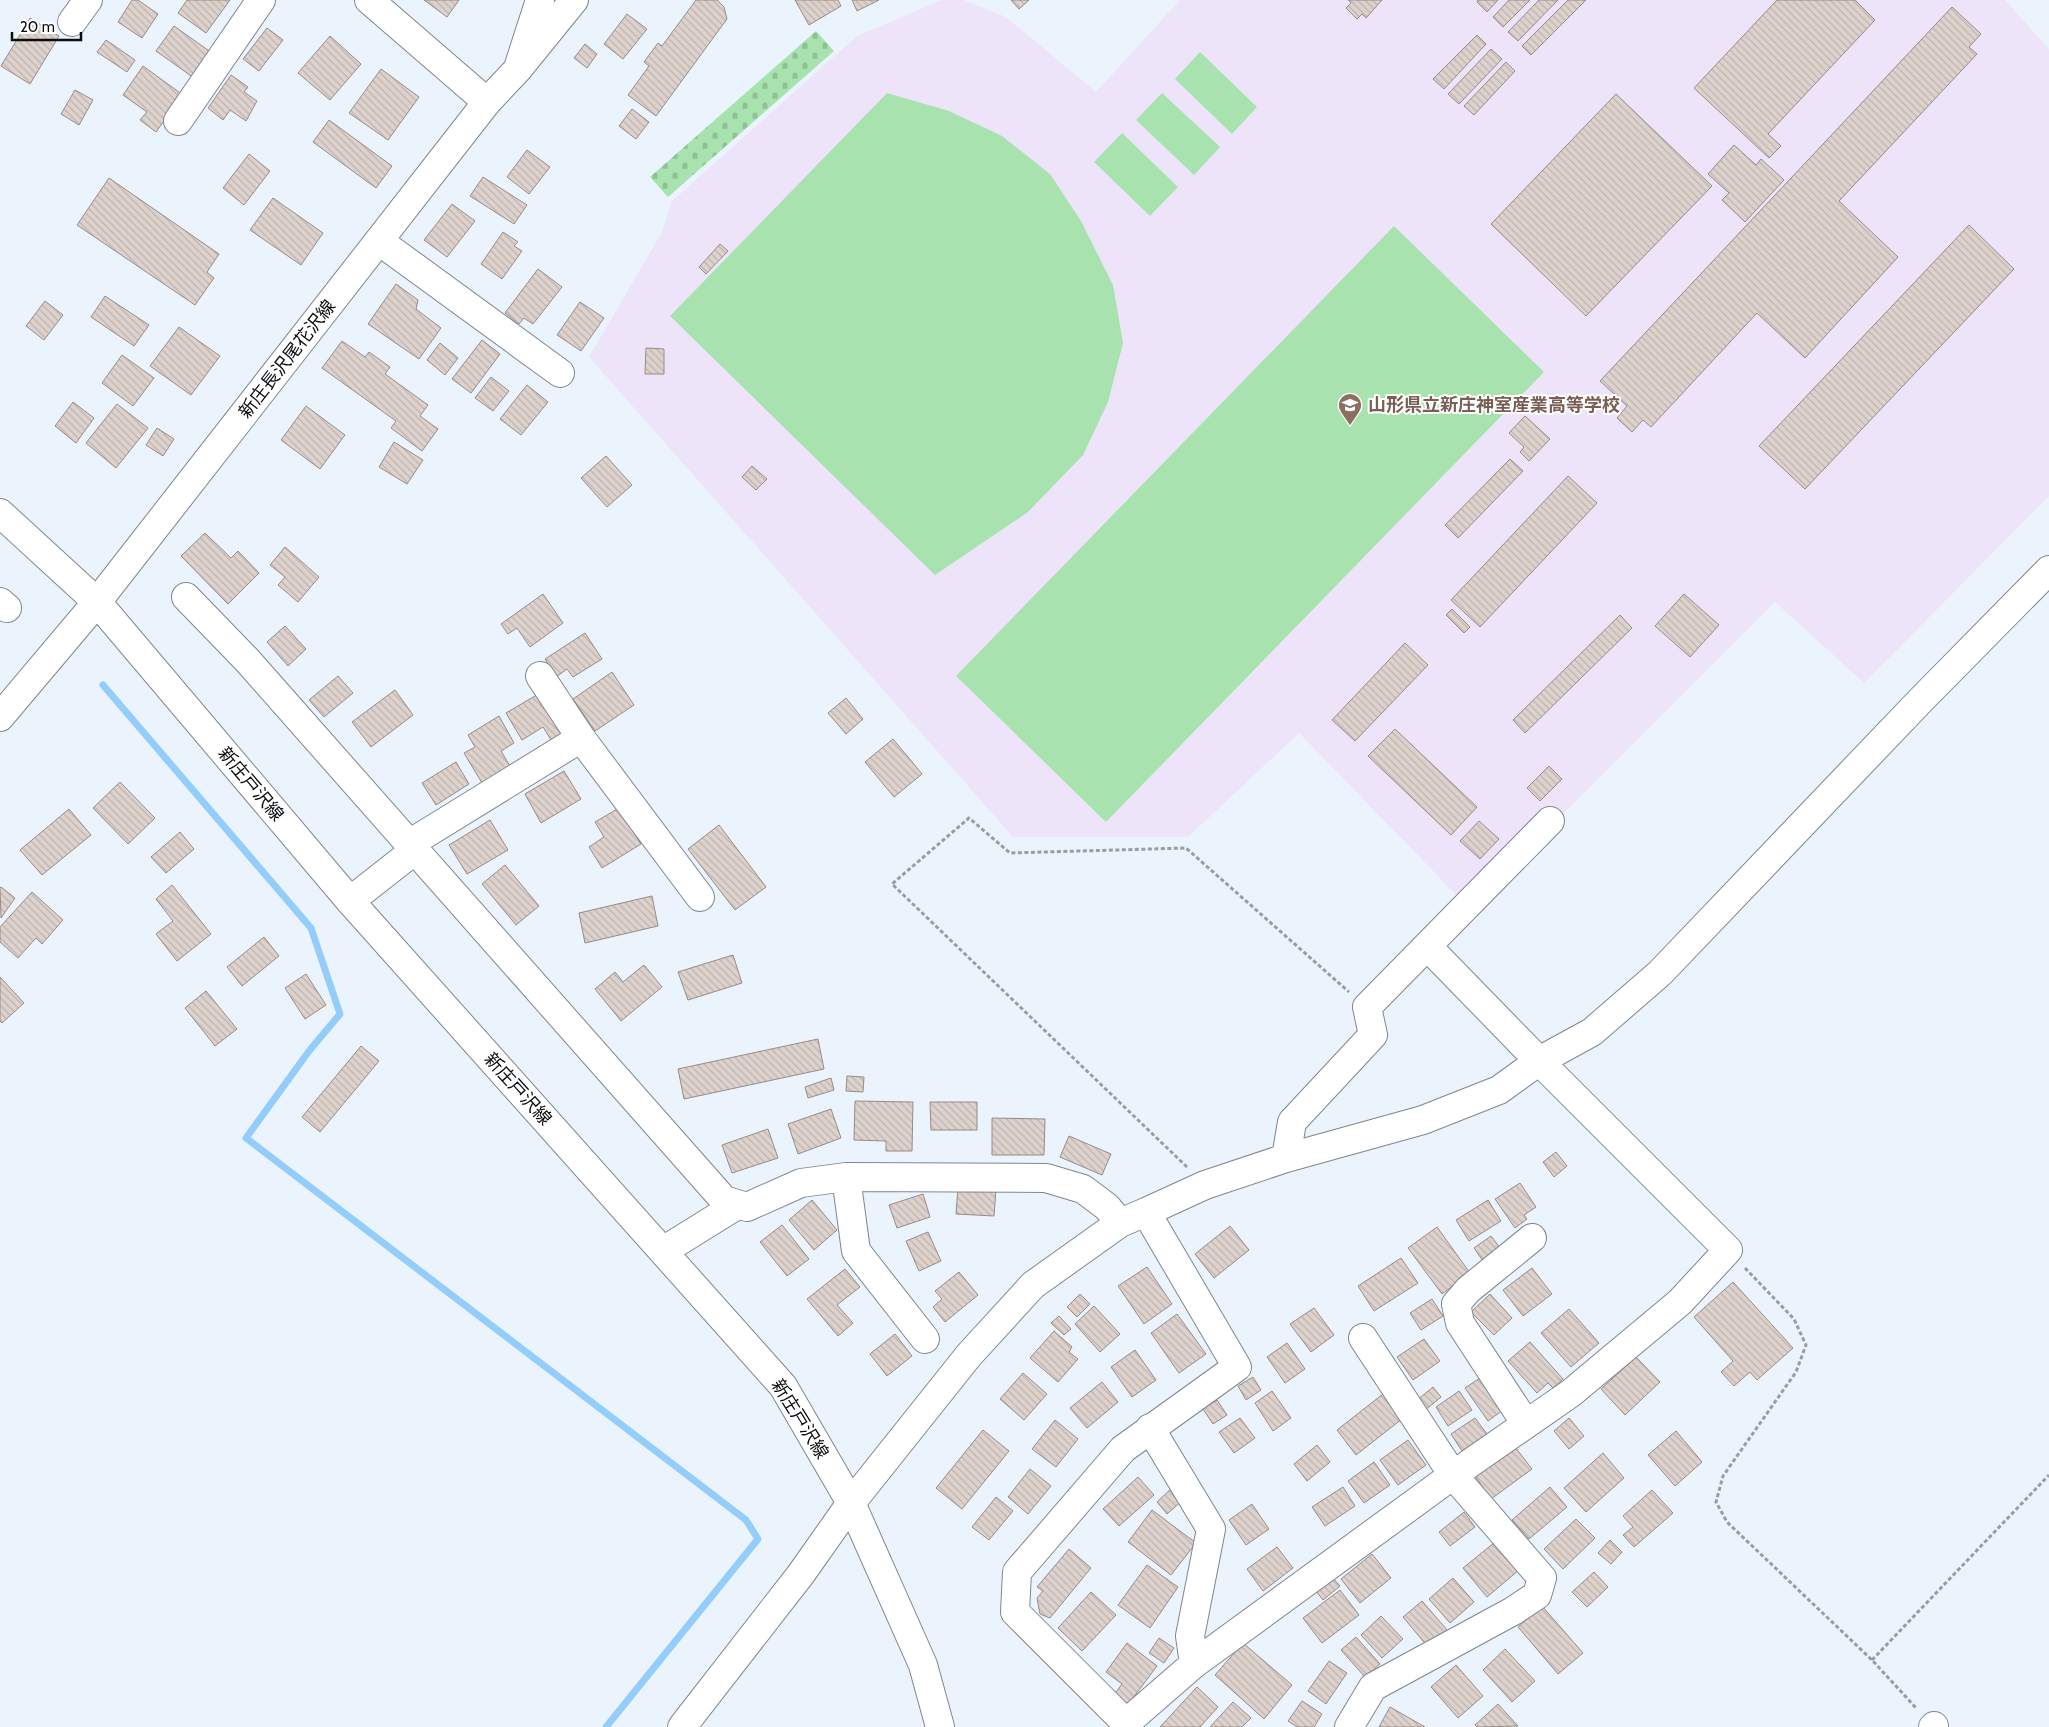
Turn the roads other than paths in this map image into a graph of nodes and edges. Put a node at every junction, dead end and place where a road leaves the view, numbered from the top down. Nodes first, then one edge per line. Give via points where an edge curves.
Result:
1 (261, 0) edge
2 (369, 0) edge
3 (540, 0) edge
4 (574, 0) edge
5 (518, 69) junction
6 (487, 102) junction
7 (178, 121) dead end
8 (379, 241) junction
9 (560, 373) dead end
10 (0, 513) edge
11 (2049, 570) edge
12 (186, 596) dead end
13 (98, 602) junction
14 (540, 676) dead end
15 (0, 717) edge
16 (581, 738) junction
17 (1550, 822) dead end
18 (412, 847) junction
19 (700, 897) dead end
20 (350, 901) junction
21 (1427, 946) junction
22 (1539, 1061) junction
23 (1286, 1158) junction
24 (846, 1177) junction
25 (737, 1204) junction
26 (1146, 1212) junction
27 (1120, 1223) junction
28 (1532, 1238) dead end
29 (663, 1251) junction
30 (1363, 1338) dead end
31 (925, 1339) dead end
32 (1526, 1424) junction
33 (1150, 1428) junction
34 (1453, 1475) junction
35 (851, 1503) junction
36 (1194, 1664) junction
37 (1128, 1725) edge
38 (682, 1727) edge
39 (940, 1727) edge
40 (1349, 1727) edge

1 - 7 street
2 - 6 street
3 - 5 street
4 - 5 street, 新庄長沢尾花沢線
5 - 6 street, 新庄長沢尾花沢線
6 - 8 street, 新庄長沢尾花沢線
8 - 9 street
8 - 13 street, 新庄長沢尾花沢線
10 - 13 street, 新庄戸沢線
11 - 22 street via 1660,973 1592,1032
12 - 18 street via 247,660
13 - 15 street, 新庄長沢尾花沢線
13 - 20 street, 新庄戸沢線
14 - 16 street
16 - 18 street
16 - 19 street
17 - 21 street
18 - 20 street
18 - 25 street via 724,1200
20 - 29 street, 新庄戸沢線
21 - 22 street
21 - 23 street via 1366,1007 1373,1035 1292,1122
22 - 23 street via 1499,1090 1423,1120
22 - 32 street via 1728,1250 1680,1302 1571,1392
23 - 26 street via 1205,1185
24 - 25 street via 802,1183 747,1207
24 - 27 street via 1046,1178 1082,1189 1107,1207
24 - 31 street via 856,1251
25 - 29 street
26 - 27 street
26 - 33 street via 1237,1367
27 - 35 street via 1033,1285 969,1355
28 - 32 street via 1468,1290 1456,1304 1460,1323
29 - 35 street, 新庄戸沢線 via 783,1386
30 - 34 street
32 - 34 street
33 - 36 street via 1211,1529 1190,1636
33 - 37 street via 1123,1449 1017,1572 1015,1612
34 - 36 street
34 - 40 street via 1542,1578 1538,1595 1373,1687
35 - 38 street via 801,1574
35 - 39 street, 新庄戸沢線 via 923,1666
36 - 37 street

